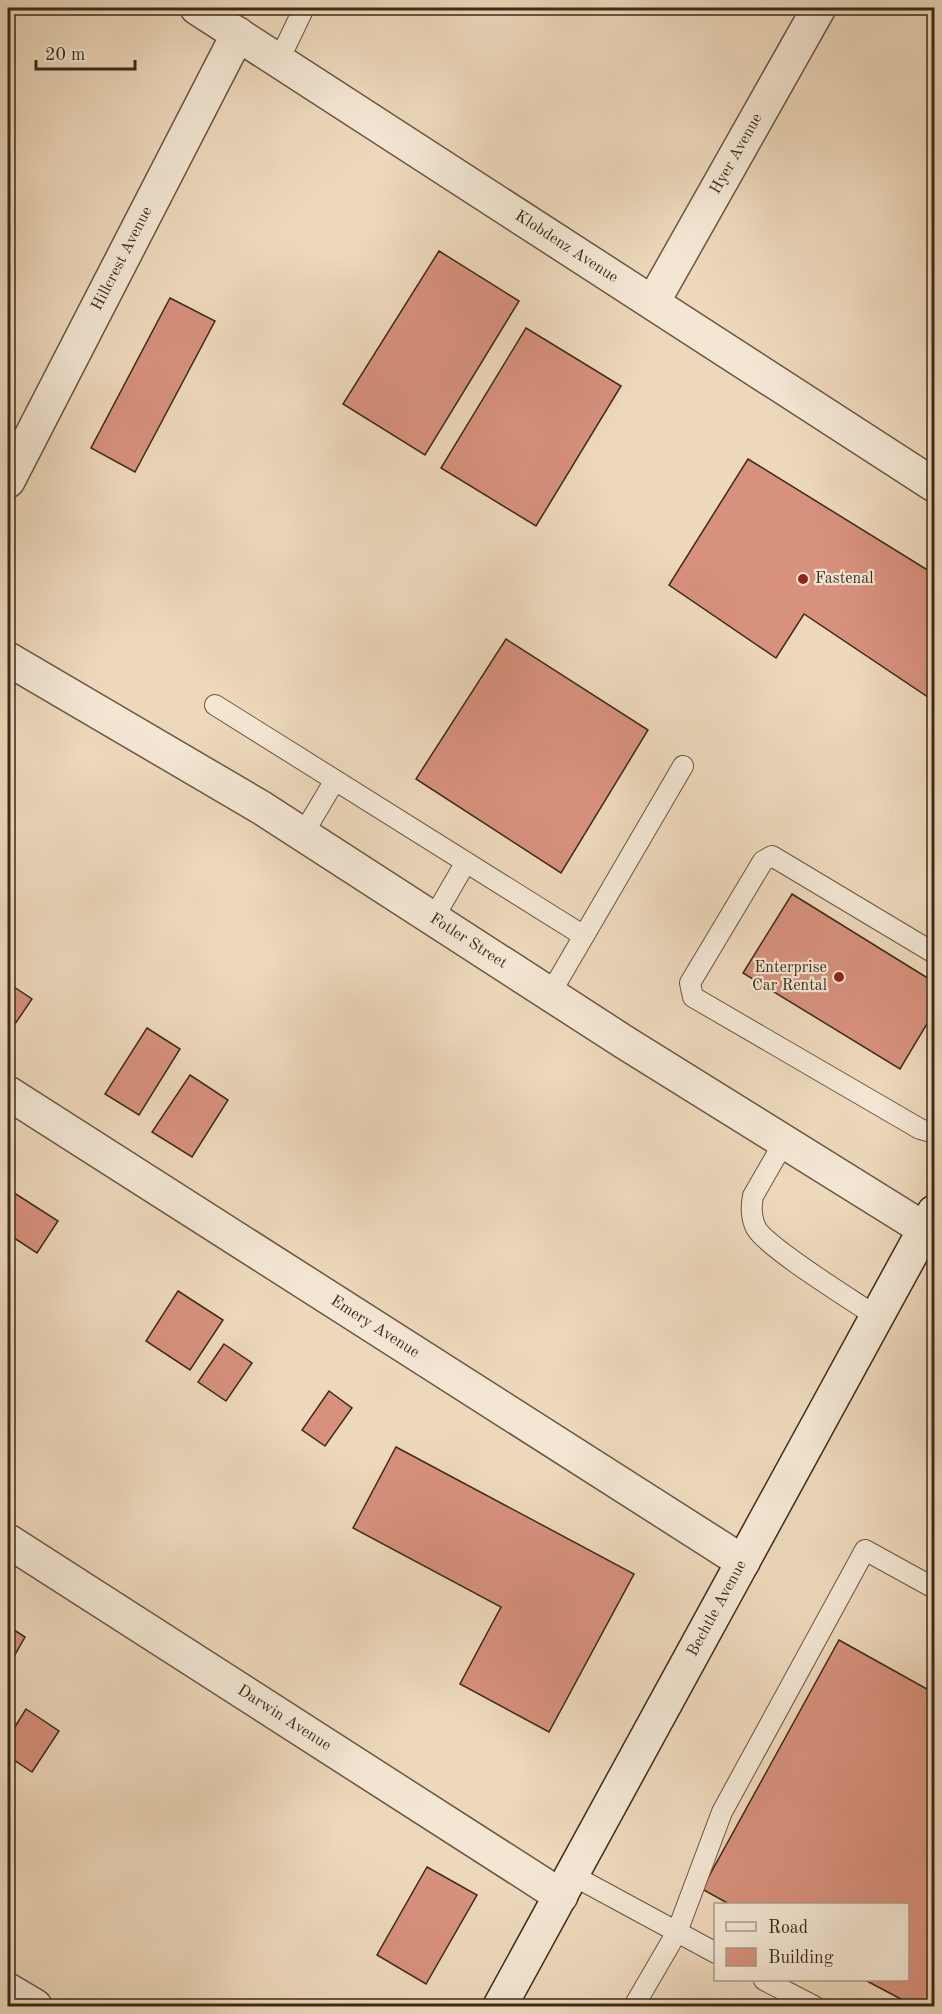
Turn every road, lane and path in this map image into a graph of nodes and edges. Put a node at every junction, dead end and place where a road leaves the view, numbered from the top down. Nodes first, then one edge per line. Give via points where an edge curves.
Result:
1 (197, 8) edge
2 (304, 8) edge
3 (819, 8) edge
4 (238, 34) junction
5 (279, 60) junction
6 (653, 302) junction
7 (8, 481) edge
8 (934, 485) edge
9 (8, 659) edge
10 (214, 705) dead end
11 (683, 766) dead end
12 (335, 780) junction
13 (303, 834) junction
14 (466, 862) junction
15 (433, 919) junction
16 (584, 936) junction
17 (934, 953) edge
18 (550, 994) junction
19 (8, 1093) edge
20 (934, 1133) edge
21 (784, 1142) junction
22 (931, 1226) edge
23 (877, 1317) junction
24 (8, 1541) edge
25 (743, 1562) junction
26 (934, 1588) edge
27 (567, 1885) junction
28 (677, 1932) junction
29 (714, 1952) edge
30 (766, 1981) edge
31 (8, 1990) edge
32 (35, 2007) edge
33 (500, 2007) edge
34 (634, 2007) edge
35 (814, 2007) edge

1 - 4 street, Klobdenz Avenue
2 - 5 lane
3 - 6 street, Hyer Avenue
4 - 5 street, Klobdenz Avenue
4 - 7 street, Hillcrest Avenue
5 - 6 street, Klobdenz Avenue
6 - 8 street, Klobdenz Avenue
9 - 13 street, Fotler Street
10 - 12 lane
11 - 16 lane
12 - 13 lane
12 - 14 lane
13 - 15 street, Fotler Street
14 - 15 lane
14 - 16 lane
15 - 18 street, Fotler Street
16 - 18 lane
17 - 20 lane via 772,856 763,861 690,983 693,997 920,1129
18 - 21 street, Fotler Street
19 - 25 street, Emery Avenue
21 - 22 street, Fotler Street
21 - 23 lane via 753,1196 756,1228 771,1244
22 - 23 street, Bechtle Avenue
23 - 25 street, Bechtle Avenue
24 - 27 street, Darwin Avenue
25 - 27 street, Bechtle Avenue
26 - 28 lane via 865,1550 722,1812
27 - 28 lane
27 - 33 street, Bechtle Avenue
28 - 29 lane
28 - 34 lane
30 - 35 lane
31 - 32 street

